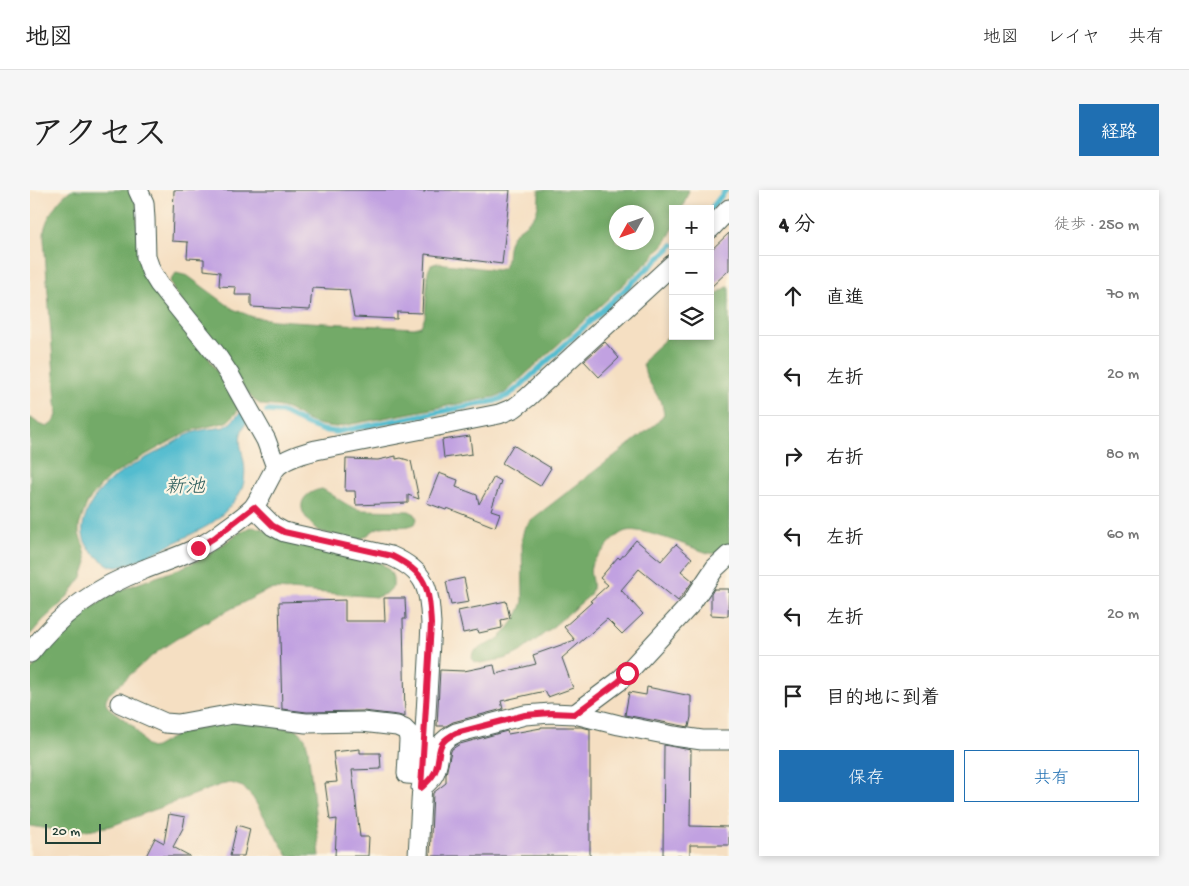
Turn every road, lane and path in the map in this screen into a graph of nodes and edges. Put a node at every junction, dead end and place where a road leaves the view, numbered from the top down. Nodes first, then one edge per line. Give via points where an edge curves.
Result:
1 (138, 190) edge
2 (729, 209) edge
3 (714, 225) edge
4 (669, 268) edge
5 (276, 467) junction
6 (254, 507) junction
7 (729, 554) edge
8 (30, 653) edge
9 (120, 703) dead end
10 (575, 714) junction
11 (729, 740) edge
12 (422, 782) junction
13 (418, 856) edge

1 - 5 street via 144,204 146,256 150,271 229,374 266,440
2 - 3 street
4 - 5 street via 514,408 499,414 316,450 295,456
5 - 6 street
6 - 8 street via 198,548 94,593 51,628
6 - 12 street via 284,532 392,556 416,571 424,583 429,597 431,624
7 - 10 street via 715,568 690,605 627,673
9 - 12 street via 165,723 178,724 233,714 306,723 362,722 397,726 404,728 410,740 407,774
10 - 11 street via 674,736
10 - 12 street via 525,715 451,735 440,745 436,770 430,779
12 - 13 street

